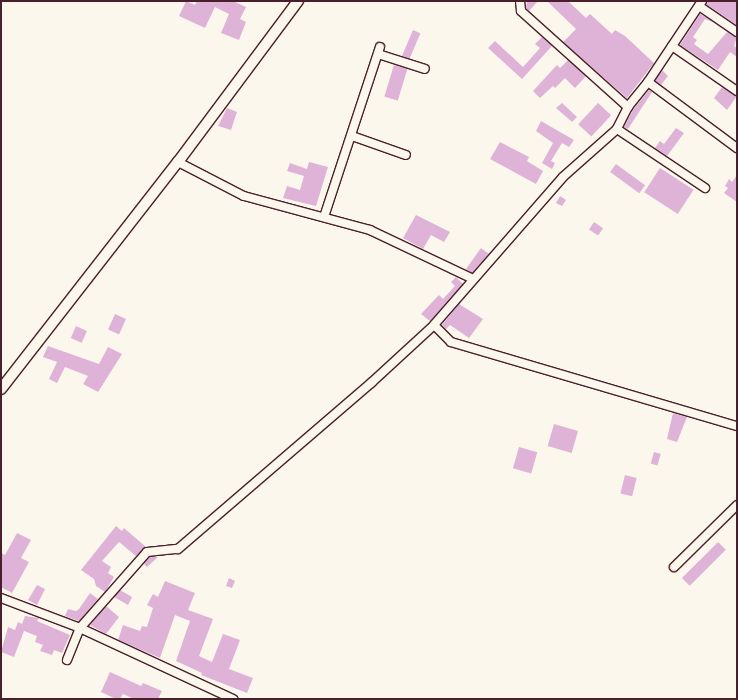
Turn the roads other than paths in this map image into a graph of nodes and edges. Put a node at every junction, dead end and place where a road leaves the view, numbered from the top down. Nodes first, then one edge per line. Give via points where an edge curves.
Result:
1 (298, 1) edge
2 (520, 1) edge
3 (700, 3) edge
4 (737, 32) edge
5 (672, 46) junction
6 (425, 69) dead end
7 (648, 82) junction
8 (737, 91) edge
9 (628, 107) junction
10 (617, 129) junction
11 (352, 136) junction
12 (737, 148) edge
13 (406, 155) dead end
14 (178, 162) junction
15 (705, 188) dead end
16 (324, 217) junction
17 (473, 279) junction
18 (434, 325) junction
19 (1, 390) edge
20 (737, 426) edge
21 (737, 504) edge
22 (674, 567) dead end
23 (1, 598) edge
24 (80, 628) junction
25 (67, 660) dead end
26 (233, 699) edge

1 - 14 street
2 - 9 street via 521,11
3 - 4 street
3 - 5 street
5 - 7 street
5 - 8 street
6 - 11 street via 379,51
7 - 9 street
7 - 12 street
9 - 10 street
10 - 15 street
10 - 17 street via 563,177
11 - 13 street
11 - 16 street
14 - 16 street via 244,196
14 - 19 street
16 - 17 street via 370,230
17 - 18 street
18 - 20 street via 451,342
18 - 24 street via 371,383 178,549 148,552
21 - 22 street
23 - 24 street
24 - 25 street
24 - 26 street

